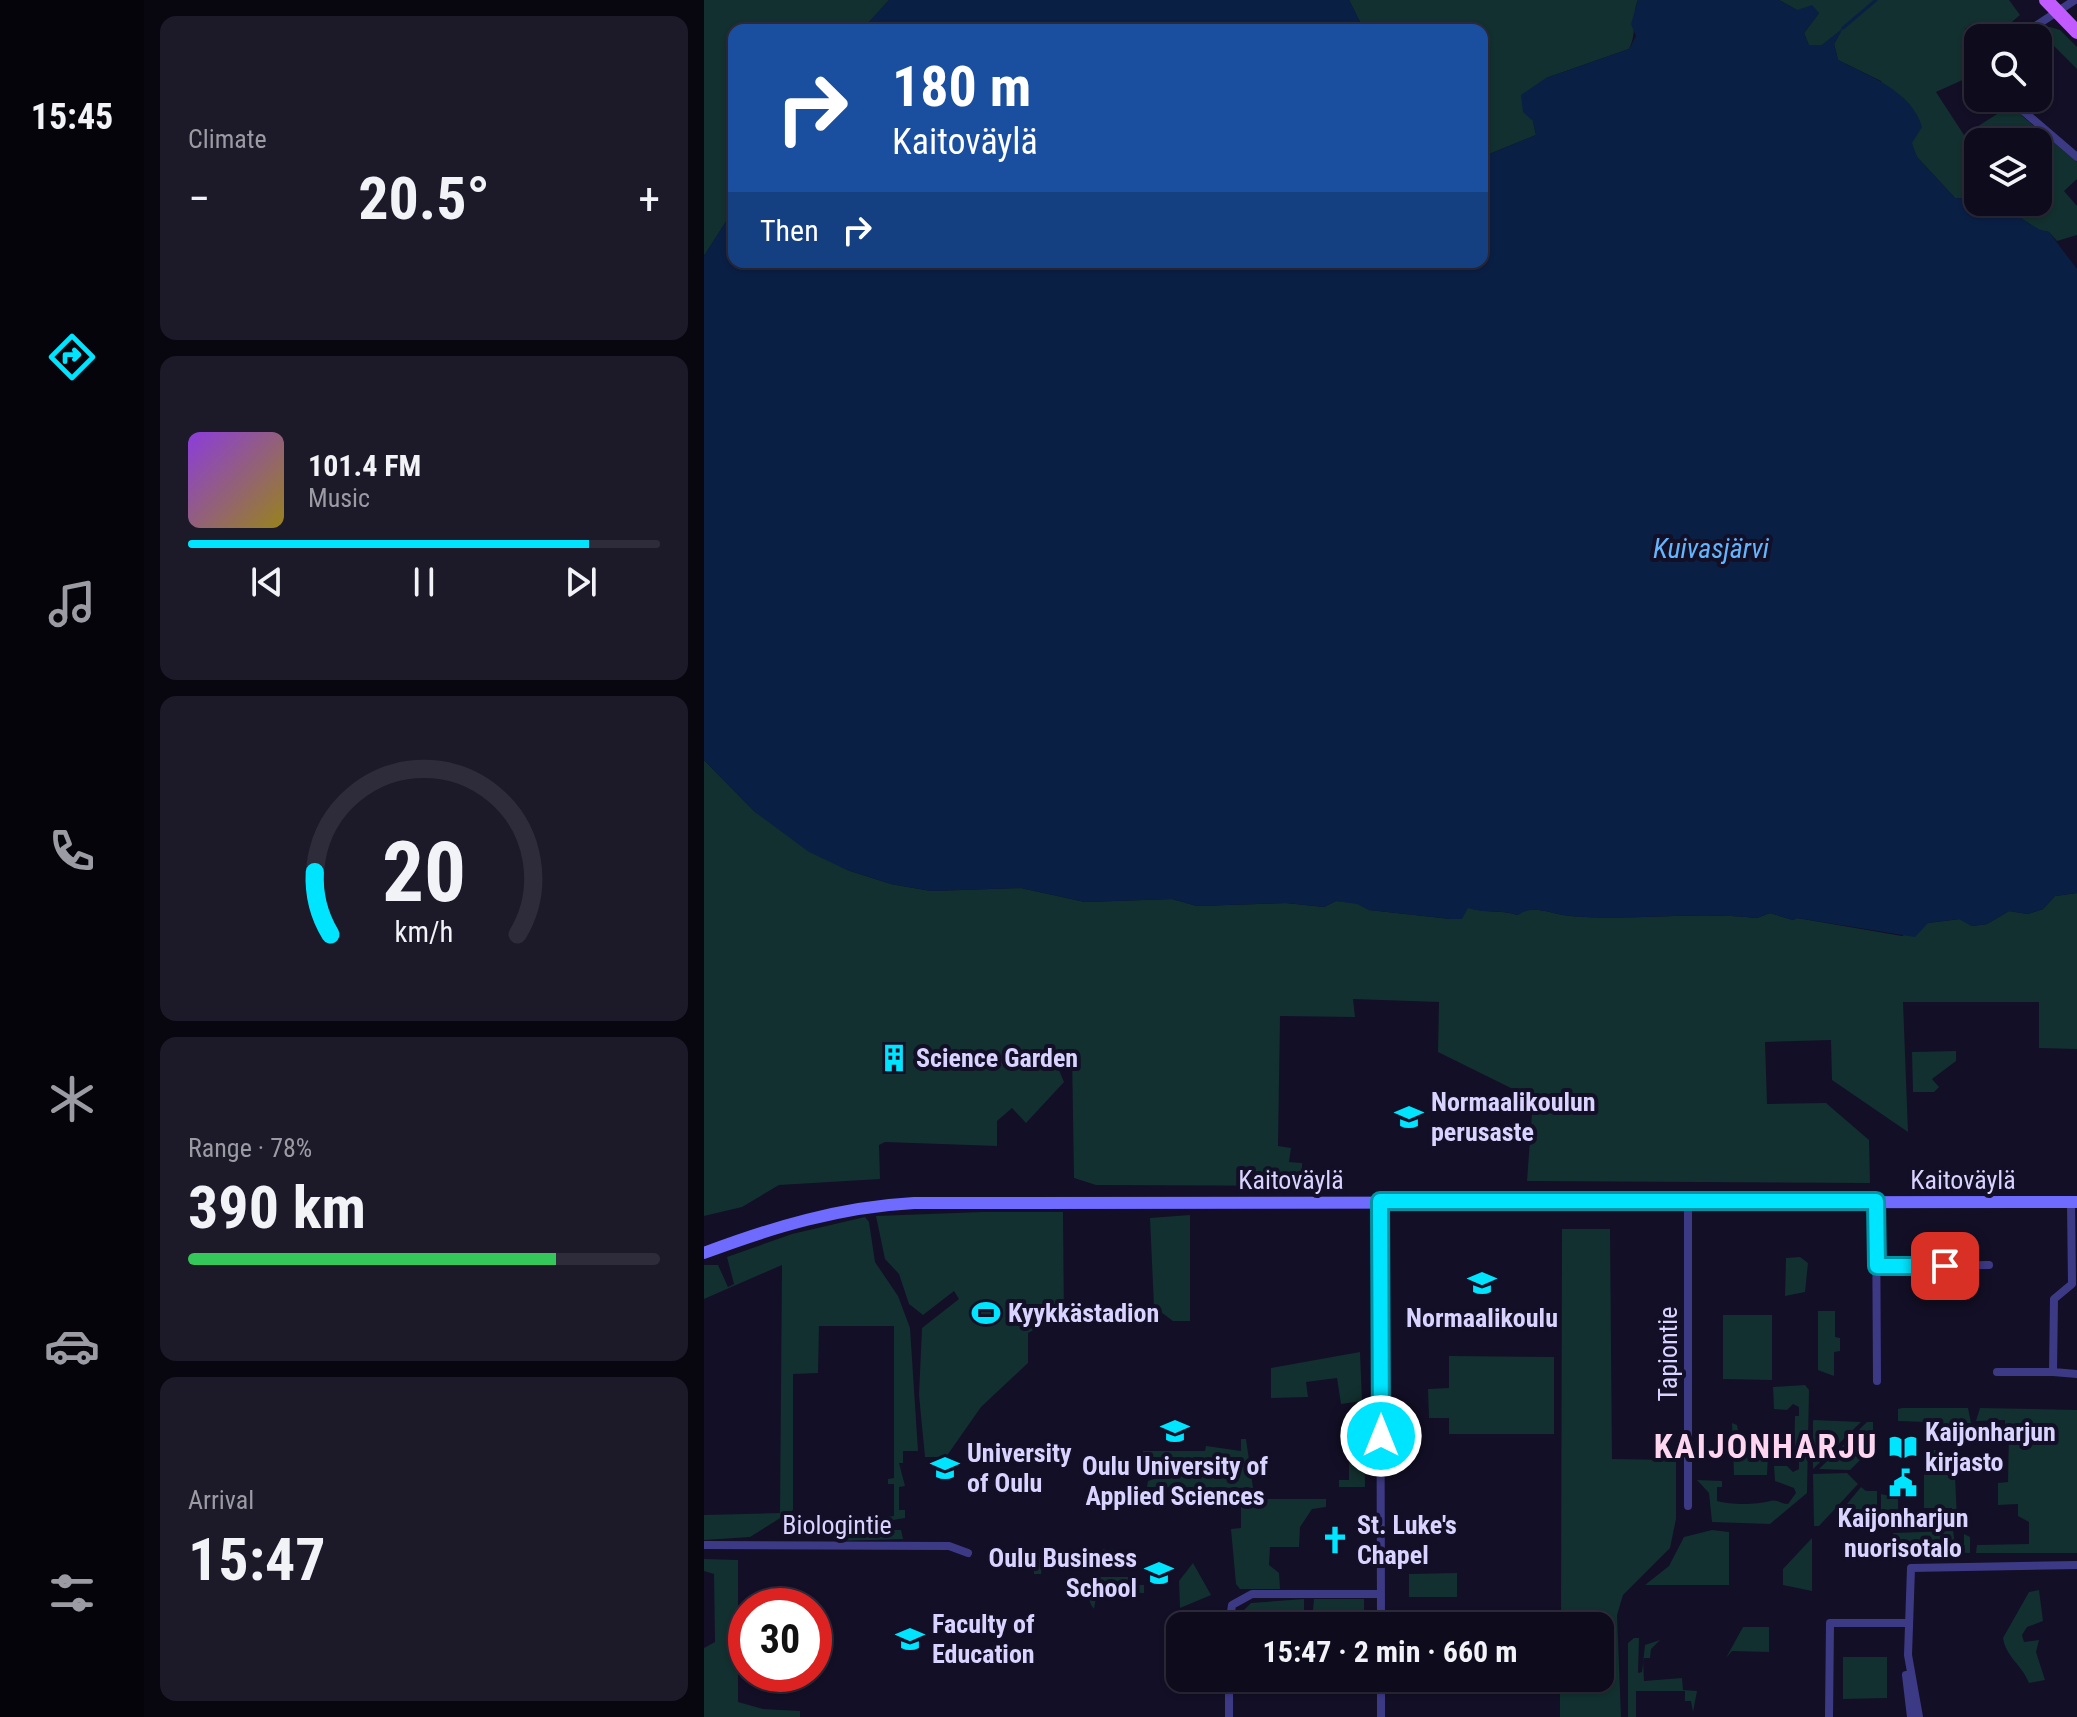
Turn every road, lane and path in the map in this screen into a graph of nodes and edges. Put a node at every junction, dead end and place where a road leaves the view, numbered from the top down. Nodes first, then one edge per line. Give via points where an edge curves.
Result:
1 (2075, 0) edge
2 (2051, 6) edge
3 (2032, 24) edge
4 (2077, 32) edge
5 (2024, 112) edge
6 (2077, 157) edge
7 (1380, 1201) junction
8 (1688, 1201) junction
9 (1876, 1201) junction
10 (2074, 1202) edge
11 (704, 1253) edge
12 (1989, 1265) dead end
13 (1877, 1266) junction
14 (1997, 1372) dead end
15 (2053, 1372) junction
16 (2077, 1374) edge
17 (1877, 1381) dead end
18 (1688, 1506) dead end
19 (704, 1545) edge
20 (968, 1553) dead end
21 (2077, 1565) edge
22 (1381, 1594) junction
23 (1231, 1612) edge
24 (1381, 1612) edge
25 (1907, 1623) junction
26 (1908, 1655) junction
27 (1229, 1692) edge
28 (1381, 1692) edge
29 (1229, 1717) edge
30 (1381, 1717) edge
31 (1829, 1717) edge
32 (1911, 1717) edge
33 (1919, 1717) edge

1 - 2 street
2 - 3 street
2 - 4 main road
5 - 6 street
7 - 8 street, Kaitoväylä
7 - 11 street, Kaitoväylä via 888,1204 781,1224
7 - 22 street
8 - 9 street, Kaitoväylä
8 - 18 street, Tapiontie
9 - 10 street, Kaitoväylä
9 - 13 street
10 - 15 street via 2072,1284 2054,1299
12 - 13 street
13 - 17 street
14 - 15 street
15 - 16 street
19 - 20 street, Biologintie via 949,1546
21 - 25 street via 1918,1565 1909,1572
22 - 23 street via 1252,1594 1232,1605
22 - 24 street
25 - 26 street
25 - 31 street via 1830,1623
26 - 32 street
26 - 33 street
27 - 29 street
28 - 30 street

